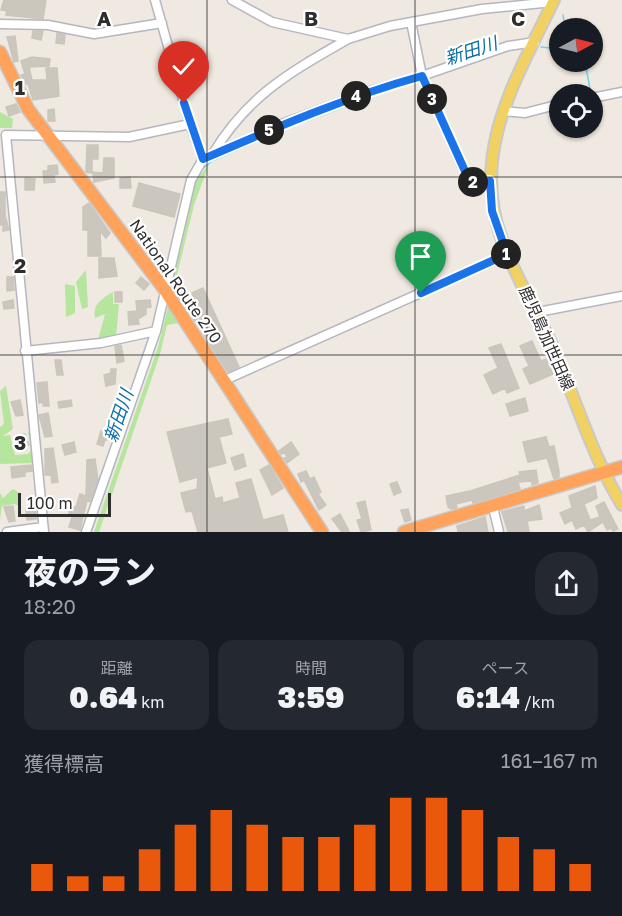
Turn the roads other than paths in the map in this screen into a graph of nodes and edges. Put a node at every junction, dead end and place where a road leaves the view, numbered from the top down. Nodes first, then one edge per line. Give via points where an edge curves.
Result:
1 (155, 0) edge
2 (232, 0) edge
3 (554, 1) edge
4 (411, 22) junction
5 (162, 23) junction
6 (0, 24) edge
7 (348, 39) junction
8 (535, 42) junction
9 (0, 52) edge
10 (422, 76) junction
11 (622, 92) edge
12 (603, 96) edge
13 (549, 107) edge
14 (503, 111) junction
15 (189, 124) junction
16 (48, 135) junction
17 (208, 157) junction
18 (490, 181) junction
19 (507, 254) junction
20 (165, 290) junction
21 (622, 296) edge
22 (538, 312) junction
23 (156, 331) junction
24 (26, 351) junction
25 (225, 380) junction
26 (622, 467) edge
27 (603, 473) junction
28 (622, 505) edge
29 (493, 507) junction
30 (43, 530) edge
31 (7, 532) edge
32 (86, 532) edge
33 (322, 532) edge
34 (404, 532) edge
35 (499, 532) edge

1 - 5 street
2 - 7 street via 272,22
3 - 4 street
3 - 8 main road, 鹿児島加世田線
4 - 7 street
4 - 10 street
5 - 6 street via 94,34 48,25
5 - 15 street
7 - 17 street via 289,73 254,100
8 - 10 street via 508,46
8 - 14 main road, 鹿児島加世田線
9 - 16 highway, National Route 270 via 21,97
10 - 17 street via 282,124
10 - 18 street via 469,180
11 - 12 street
13 - 14 street via 525,113
14 - 18 main road, 鹿児島加世田線 via 493,143
15 - 16 street via 129,137
15 - 17 street
16 - 20 highway, National Route 270
16 - 24 street via 6,135
17 - 20 street via 191,180
18 - 19 main road, 鹿児島加世田線 via 492,211
19 - 22 main road, 鹿児島加世田線
19 - 25 street
20 - 23 street
20 - 25 highway, National Route 270
21 - 22 street
22 - 27 main road, 鹿児島加世田線
23 - 24 street via 101,343
23 - 32 street
24 - 30 street
25 - 33 highway, National Route 270
26 - 27 highway
27 - 28 main road, 鹿児島加世田線
27 - 29 highway
29 - 34 highway
29 - 35 street
30 - 31 street

